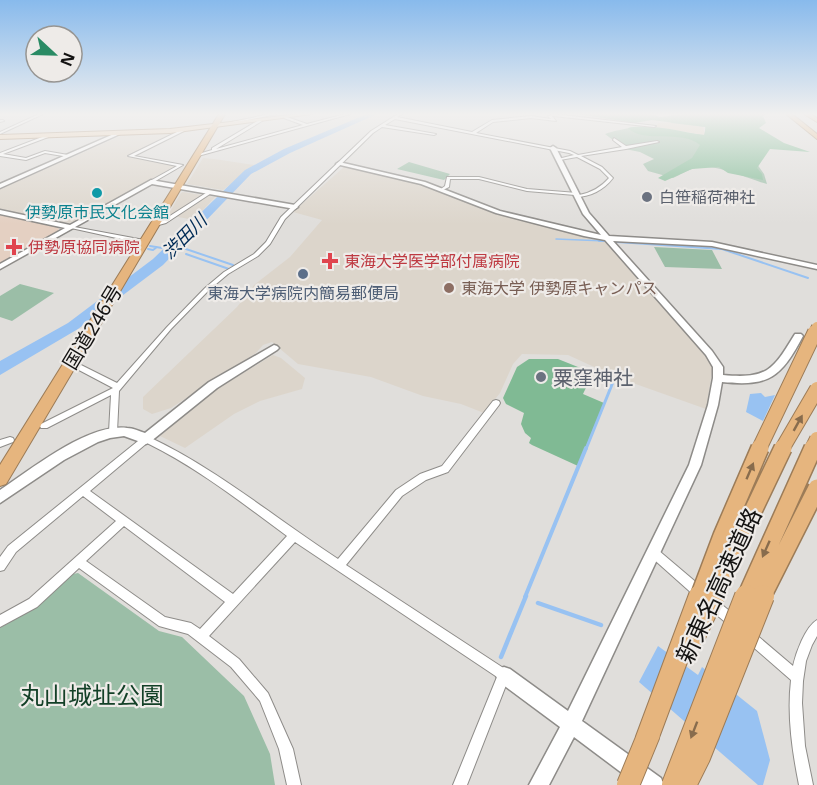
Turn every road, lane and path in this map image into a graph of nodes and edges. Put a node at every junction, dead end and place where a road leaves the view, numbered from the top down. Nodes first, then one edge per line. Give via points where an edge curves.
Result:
1 (80, 151) edge
2 (141, 151) edge
3 (199, 151) edge
4 (212, 151) edge
5 (217, 151) edge
6 (353, 151) edge
7 (555, 151) edge
8 (562, 151) edge
9 (611, 151) edge
10 (208, 153) junction
11 (197, 154) junction
12 (0, 155) edge
13 (68, 156) junction
14 (579, 156) junction
15 (560, 159) junction
16 (339, 165) junction
17 (151, 183) junction
18 (552, 184) dead end
19 (0, 186) edge
20 (177, 187) junction
21 (443, 189) junction
22 (211, 192) junction
23 (551, 192) junction
24 (577, 195) junction
25 (295, 207) junction
26 (0, 212) edge
27 (155, 225) junction
28 (71, 227) junction
29 (607, 238) junction
30 (144, 242) junction
31 (0, 267) edge
32 (817, 267) edge
33 (817, 327) edge
34 (798, 336) joint
35 (817, 343) edge
36 (274, 348) dead end
37 (69, 366) junction
38 (718, 378) junction
39 (116, 389) junction
40 (817, 389) edge
41 (496, 403) dead end
42 (44, 426) dead end
43 (113, 432) junction
44 (146, 439) junction
45 (817, 439) edge
46 (10, 440) dead end
47 (0, 444) edge
48 (0, 479) edge
49 (817, 488) edge
50 (83, 491) junction
51 (0, 497) edge
52 (123, 521) junction
53 (294, 536) junction
54 (654, 553) junction
55 (79, 562) junction
56 (0, 566) edge
57 (339, 566) junction
58 (233, 601) junction
59 (0, 621) edge
60 (815, 631) edge
61 (201, 636) junction
62 (504, 675) junction
63 (798, 678) junction
64 (571, 724) junction
65 (646, 741) junction
66 (294, 785) edge
67 (460, 785) edge
68 (539, 785) edge
69 (628, 785) edge
70 (654, 785) edge
71 (672, 785) edge
72 (684, 785) edge
73 (806, 785) edge

1 - 13 street
2 - 17 street via 130,156 181,165
3 - 11 highway, 国道246号
4 - 10 street
5 - 10 street
6 - 16 street
7 - 15 street
8 - 14 street
9 - 14 street
10 - 11 street
11 - 20 highway, 国道246号
12 - 13 street via 26,159 45,152
13 - 19 street
14 - 15 street
14 - 24 street via 604,170 611,179 589,194
15 - 24 street
16 - 21 street
16 - 25 street
17 - 20 street
17 - 28 street
18 - 23 street
20 - 22 street
20 - 27 highway, 国道246号
21 - 23 street via 448,178 473,178
21 - 29 street via 505,214
22 - 25 street
22 - 27 street
23 - 24 street
24 - 29 street via 586,214
25 - 39 street via 282,218 268,243 207,289
26 - 28 street
27 - 30 highway, 国道246号
28 - 30 street
28 - 31 street
29 - 32 street via 712,244
29 - 38 street via 715,361
30 - 37 highway, 国道246号
65 -> 33 highway, bridge via 722,536
34 - 35 street
34 - 38 street via 784,364 771,374 745,380
36 - 44 street via 204,391
37 - 39 street via 78,367
37 - 48 highway, 国道246号
38 - 54 street via 695,465
39 - 42 street
39 - 43 street
65 -> 40 highway, 新東名高速道路, bridge via 772,471
41 - 57 street via 444,469 399,493
43 - 44 street
43 - 51 street via 80,445
44 - 50 street
44 - 53 street via 211,475
45 -> 71 highway, 新東名高速道路, bridge via 750,586
46 - 47 street
49 - 72 highway, bridge via 767,586 699,757
50 - 52 street
50 - 56 street via 12,549
52 - 55 street
52 - 58 street
53 - 57 street
53 - 58 street
54 - 63 street
54 - 64 street
55 - 59 street via 33,603
55 - 61 street via 163,622 191,629
57 - 62 street
58 - 61 street
60 - 63 street via 801,660
61 - 66 street via 235,663 264,698 286,749
62 - 64 street
62 - 67 street
63 - 73 street via 797,742
64 - 68 street
64 - 70 street
65 - 69 highway, 新東名高速道路, bridge

